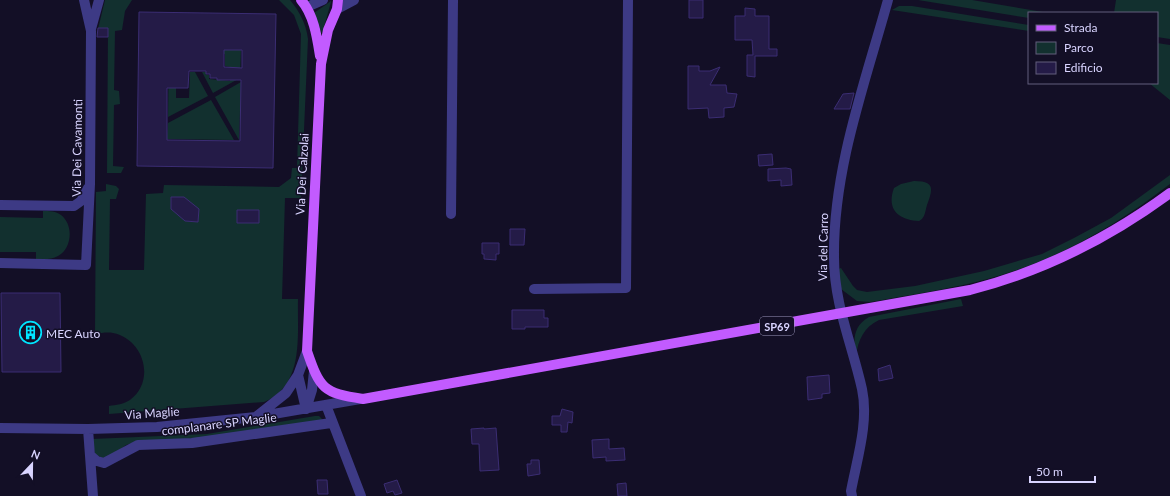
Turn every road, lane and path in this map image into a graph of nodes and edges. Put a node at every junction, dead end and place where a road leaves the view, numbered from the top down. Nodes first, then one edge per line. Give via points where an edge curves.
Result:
1 (84, 0) edge
2 (99, 0) edge
3 (323, 0) edge
4 (354, 0) edge
5 (453, 0) edge
6 (628, 0) edge
7 (888, 0) edge
8 (304, 3) edge
9 (337, 5) edge
10 (90, 31) junction
11 (321, 64) junction
12 (90, 184) junction
13 (1170, 193) edge
14 (0, 205) edge
15 (451, 214) dead end
16 (0, 263) edge
17 (534, 288) dead end
18 (840, 315) junction
19 (307, 351) junction
20 (314, 371) junction
21 (298, 375) junction
22 (363, 399) junction
23 (326, 405) junction
24 (306, 409) junction
25 (256, 417) junction
26 (331, 423) junction
27 (0, 428) edge
28 (88, 429) junction
29 (91, 456) junction
30 (93, 496) edge
31 (361, 496) edge
32 (852, 496) edge

1 - 10 street
2 - 10 street
3 - 8 street
4 - 9 street
5 - 15 street
6 - 17 street via 626,288
7 - 18 street, Via del Carro via 849,143 838,199 834,256
8 - 11 main road via 317,36
9 - 11 main road, Via Dei Calzolai via 328,30
10 - 12 street, Via Dei Cavamonti
11 - 19 main road, Via Dei Calzolai
12 - 14 street via 81,202 74,206
12 - 16 street, Via Dei Cavamonti via 86,265
13 - 18 main road, SP69 via 1124,225 1085,247 1031,272 970,290
18 - 22 main road, SP69
18 - 32 street, Via del Carro via 862,390 863,428
19 - 20 main road
19 - 21 street
20 - 22 main road via 321,385 338,395
20 - 24 street
21 - 24 street
21 - 25 street via 286,393
22 - 23 street, SP69
23 - 24 street, SP69
23 - 26 street
24 - 25 street, Via Maglie
25 - 28 street, Via Maglie via 157,428
26 - 29 street, complanare SP Maglie via 192,443 138,445 104,463
26 - 31 street
27 - 28 street, Via Maglie
28 - 29 street
29 - 30 street

